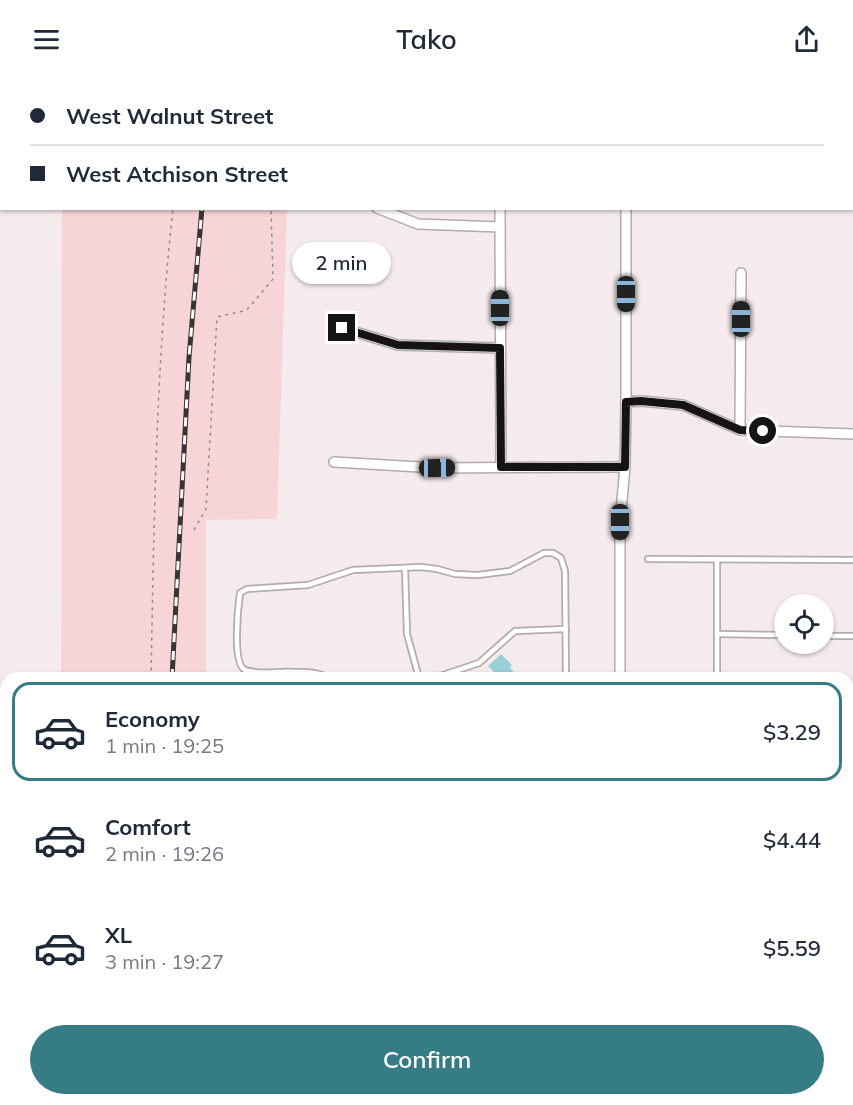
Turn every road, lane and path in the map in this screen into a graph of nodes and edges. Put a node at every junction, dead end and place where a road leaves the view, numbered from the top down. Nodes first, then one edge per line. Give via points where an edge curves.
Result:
1 (173, 210) edge
2 (271, 210) edge
3 (382, 210) edge
4 (500, 210) edge
5 (626, 210) edge
6 (500, 227) junction
7 (741, 273) dead end
8 (342, 328) dead end
9 (500, 348) junction
10 (626, 402) junction
11 (740, 430) junction
12 (853, 434) edge
13 (334, 462) dead end
14 (501, 467) junction
15 (625, 467) junction
16 (194, 530) dead end
17 (648, 559) dead end
18 (717, 560) junction
19 (853, 560) edge
20 (405, 569) junction
21 (566, 629) junction
22 (717, 634) junction
23 (774, 635) edge
24 (834, 636) edge
25 (853, 636) edge
26 (151, 672) edge
27 (309, 672) edge
28 (417, 672) edge
29 (452, 672) edge
30 (566, 672) edge
31 (620, 672) edge
32 (717, 672) edge

1 - 26 path via 154,511
2 - 16 path via 273,279 247,310 217,316 206,509
3 - 6 street via 418,224
4 - 6 street
5 - 10 street
6 - 9 street
7 - 11 street
8 - 9 street via 398,345
9 - 14 street
10 - 11 street via 683,405
10 - 15 street
11 - 12 street
13 - 14 street
14 - 15 street
15 - 31 street via 620,522
17 - 18 lane
18 - 19 lane
18 - 22 lane
20 - 21 lane via 421,567 478,575 510,571 544,553 553,553 561,558 565,571
20 - 27 lane via 353,570 308,585 240,593 237,658 242,667 255,671
20 - 28 lane via 407,634
21 - 29 lane via 515,631 479,663
21 - 30 lane
22 - 23 lane
22 - 32 lane
24 - 25 lane

